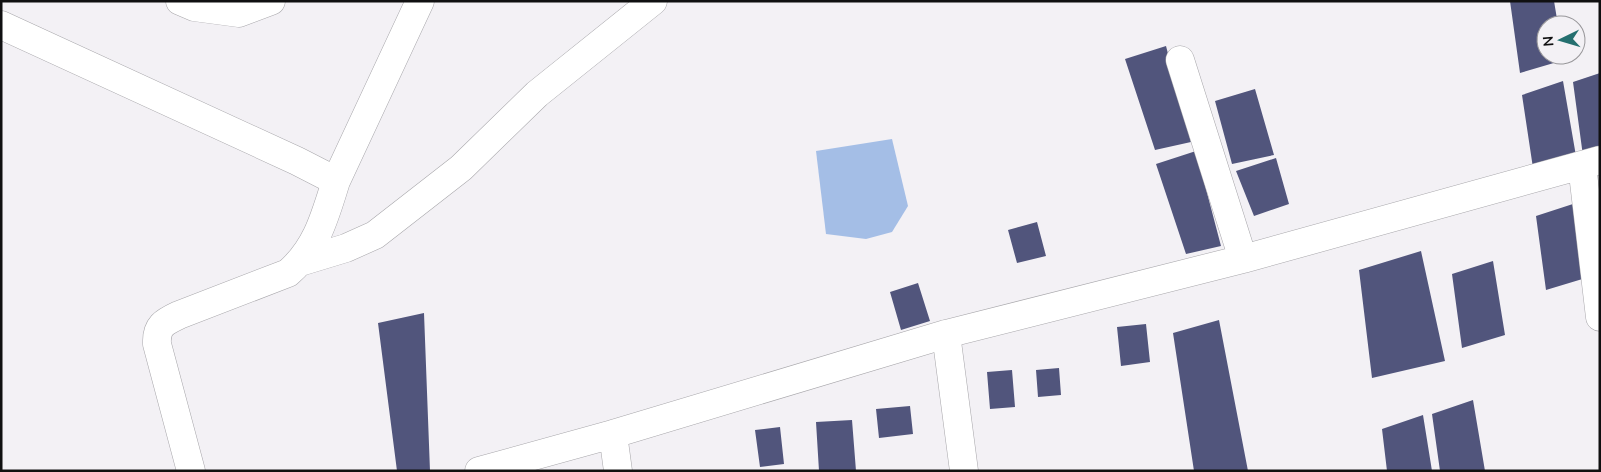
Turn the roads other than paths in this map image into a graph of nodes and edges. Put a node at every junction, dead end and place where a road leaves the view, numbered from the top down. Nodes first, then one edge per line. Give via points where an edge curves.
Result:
1 (180, 1) edge
2 (271, 1) edge
3 (420, 1) edge
4 (654, 1) edge
5 (1, 25) edge
6 (1180, 60) dead end
7 (1591, 163) edge
8 (336, 181) junction
9 (1243, 259) junction
10 (300, 262) junction
11 (1600, 317) edge
12 (946, 334) junction
13 (613, 434) junction
14 (191, 471) edge
15 (479, 471) edge
16 (618, 471) edge
17 (964, 471) edge

1 - 2 street via 194,7 239,13
3 - 8 street
4 - 10 street via 537,94 460,168 375,235
5 - 8 street
6 - 9 street
7 - 9 street
7 - 11 street
8 - 10 street via 319,232
9 - 12 street
10 - 14 street via 288,273 165,322 157,340
12 - 13 street
12 - 17 street
13 - 15 street
13 - 16 street

